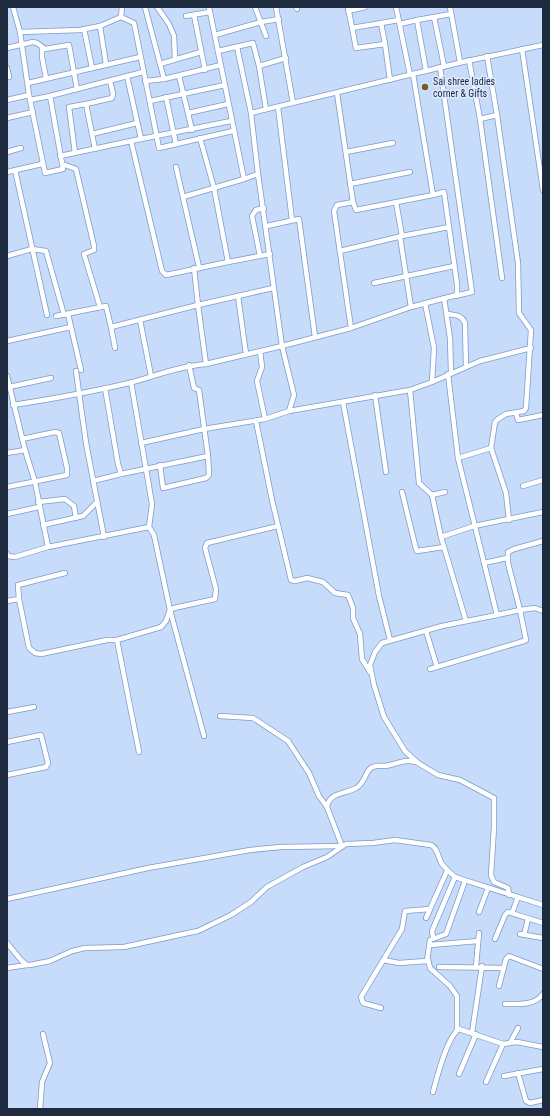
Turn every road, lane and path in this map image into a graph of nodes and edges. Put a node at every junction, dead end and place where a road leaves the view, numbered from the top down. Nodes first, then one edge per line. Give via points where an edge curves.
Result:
1 (13, 7) edge
2 (122, 7) edge
3 (145, 7) edge
4 (158, 7) edge
5 (255, 7) edge
6 (276, 7) edge
7 (365, 7) edge
8 (396, 7) edge
9 (450, 7) edge
10 (210, 9) edge
11 (348, 9) edge
12 (451, 14) junction
13 (194, 15) junction
14 (186, 16) dead end
15 (121, 17) junction
16 (434, 17) junction
17 (279, 19) junction
18 (417, 20) junction
19 (262, 22) junction
20 (399, 22) junction
21 (382, 23) junction
22 (100, 26) junction
23 (352, 28) junction
24 (84, 29) junction
25 (20, 32) junction
26 (215, 35) junction
27 (266, 36) dead end
28 (385, 44) junction
29 (543, 45) edge
30 (22, 46) junction
31 (237, 47) junction
32 (7, 48) edge
33 (42, 48) junction
34 (522, 49) junction
35 (218, 51) junction
36 (201, 52) junction
37 (487, 56) junction
38 (140, 57) junction
39 (286, 58) junction
40 (175, 59) junction
41 (469, 60) junction
42 (460, 62) junction
43 (106, 64) junction
44 (160, 64) junction
45 (222, 65) junction
46 (259, 66) junction
47 (442, 67) junction
48 (7, 68) edge
49 (92, 68) junction
50 (205, 70) junction
51 (426, 71) junction
52 (74, 72) junction
53 (143, 72) junction
54 (411, 75) junction
55 (127, 76) junction
56 (179, 76) junction
57 (9, 77) dead end
58 (46, 78) junction
59 (164, 79) junction
60 (390, 80) junction
61 (110, 81) junction
62 (145, 81) junction
63 (28, 83) junction
64 (225, 85) junction
65 (77, 89) junction
66 (184, 93) junction
67 (337, 93) junction
68 (50, 96) junction
69 (166, 97) junction
70 (30, 98) junction
71 (7, 100) edge
72 (150, 101) junction
73 (293, 103) junction
74 (86, 104) junction
75 (228, 104) junction
76 (278, 106) junction
77 (266, 109) junction
78 (33, 112) junction
79 (188, 113) junction
80 (251, 113) junction
81 (497, 115) junction
82 (7, 118) edge
83 (480, 119) junction
84 (231, 121) junction
85 (137, 122) junction
86 (192, 130) junction
87 (233, 130) junction
88 (174, 133) junction
89 (92, 134) junction
90 (156, 137) junction
91 (200, 138) junction
92 (141, 139) junction
93 (131, 141) junction
94 (393, 143) dead end
95 (176, 144) junction
96 (21, 148) dead end
97 (95, 149) junction
98 (7, 152) edge
99 (346, 152) junction
100 (75, 153) junction
101 (60, 156) junction
102 (42, 164) junction
103 (62, 164) junction
104 (176, 167) dead end
105 (15, 170) junction
106 (7, 172) edge
107 (410, 172) dead end
108 (258, 174) junction
109 (244, 180) junction
110 (350, 184) junction
111 (214, 188) junction
112 (543, 190) edge
113 (433, 195) junction
114 (183, 197) junction
115 (353, 202) junction
116 (396, 202) junction
117 (264, 208) junction
118 (292, 220) junction
119 (267, 226) junction
120 (449, 227) junction
121 (401, 237) junction
122 (32, 249) junction
123 (340, 251) junction
124 (270, 254) junction
125 (7, 256) edge
126 (260, 256) junction
127 (228, 262) junction
128 (454, 266) junction
129 (197, 268) junction
130 (406, 276) junction
131 (502, 278) dead end
132 (374, 283) dead end
133 (273, 288) junction
134 (238, 296) junction
135 (454, 296) junction
136 (444, 298) junction
137 (425, 303) junction
138 (198, 305) junction
139 (100, 307) junction
140 (411, 307) junction
141 (66, 314) junction
142 (447, 314) junction
143 (47, 315) dead end
144 (56, 316) dead end
145 (140, 320) junction
146 (71, 327) junction
147 (111, 327) junction
148 (351, 328) junction
149 (315, 337) junction
150 (7, 341) edge
151 (282, 346) junction
152 (115, 348) dead end
153 (531, 348) junction
154 (260, 351) junction
155 (246, 354) junction
156 (206, 364) junction
157 (189, 365) junction
158 (466, 367) junction
159 (450, 374) junction
160 (7, 376) edge
161 (151, 376) junction
162 (51, 378) dead end
163 (131, 382) junction
164 (432, 382) junction
165 (9, 387) junction
166 (105, 388) junction
167 (410, 390) junction
168 (80, 393) junction
169 (375, 395) junction
170 (9, 399) edge
171 (343, 402) junction
172 (13, 405) junction
173 (289, 411) junction
174 (516, 413) junction
175 (543, 415) edge
176 (265, 420) junction
177 (256, 421) junction
178 (204, 429) junction
179 (22, 439) junction
180 (142, 443) junction
181 (491, 448) junction
182 (25, 450) junction
183 (7, 454) edge
184 (208, 456) junction
185 (458, 458) junction
186 (160, 465) junction
187 (146, 469) junction
188 (386, 472) dead end
189 (121, 474) junction
190 (93, 480) junction
191 (543, 480) edge
192 (35, 482) junction
193 (523, 486) dead end
194 (7, 487) edge
195 (402, 492) dead end
196 (445, 492) dead end
197 (432, 495) junction
198 (97, 502) junction
199 (39, 505) junction
200 (543, 512) edge
201 (7, 514) edge
202 (76, 518) junction
203 (509, 520) junction
204 (43, 525) junction
205 (278, 526) junction
206 (474, 526) junction
207 (149, 527) junction
208 (441, 536) junction
209 (104, 537) junction
210 (543, 541) edge
211 (48, 547) junction
212 (444, 547) junction
213 (7, 554) edge
214 (508, 558) junction
215 (484, 563) junction
216 (65, 572) dead end
217 (18, 599) junction
218 (7, 600) edge
219 (170, 610) junction
220 (520, 610) junction
221 (543, 611) edge
222 (497, 616) junction
223 (466, 622) junction
224 (426, 630) junction
225 (117, 640) junction
226 (390, 640) junction
227 (437, 667) junction
228 (430, 669) dead end
229 (372, 676) junction
230 (34, 707) dead end
231 (7, 712) edge
232 (220, 716) dead end
233 (204, 736) dead end
234 (7, 742) edge
235 (138, 752) dead end
236 (418, 763) junction
237 (7, 775) edge
238 (326, 807) junction
239 (342, 846) junction
240 (447, 871) junction
241 (455, 877) junction
242 (465, 881) junction
243 (488, 888) junction
244 (509, 895) junction
245 (518, 898) junction
246 (7, 899) edge
247 (543, 906) edge
248 (430, 909) junction
249 (479, 912) dead end
250 (512, 913) junction
251 (426, 918) dead end
252 (528, 919) junction
253 (543, 923) edge
254 (479, 933) dead end
255 (432, 937) junction
256 (543, 938) edge
257 (478, 940) junction
258 (495, 940) dead end
259 (7, 943) edge
260 (430, 945) junction
261 (428, 959) junction
262 (383, 960) junction
263 (27, 964) junction
264 (476, 966) junction
265 (482, 966) junction
266 (439, 967) dead end
267 (7, 968) edge
268 (504, 968) junction
269 (543, 969) edge
270 (499, 986) dead end
271 (543, 994) edge
272 (506, 1004) dead end
273 (381, 1008) dead end
274 (518, 1028) dead end
275 (457, 1030) junction
276 (474, 1033) junction
277 (43, 1034) dead end
278 (510, 1043) junction
279 (503, 1044) junction
280 (543, 1047) edge
281 (543, 1069) edge
282 (518, 1073) junction
283 (459, 1074) dead end
284 (504, 1076) dead end
285 (486, 1082) dead end
286 (433, 1092) dead end
287 (543, 1100) edge
288 (40, 1109) edge

1 - 25 street
2 - 15 street
3 - 44 street
4 - 40 street via 174,36
5 - 19 street
6 - 17 street
7 - 11 street
8 - 20 street
9 - 12 street
10 - 13 street
10 - 26 street
11 - 23 street
12 - 16 street
12 - 42 street
13 - 14 street
13 - 36 street
15 - 22 street
15 - 38 street via 134,23
16 - 18 street
16 - 47 street
17 - 19 street
17 - 39 street
18 - 20 street
18 - 51 street
19 - 26 street
19 - 27 street
20 - 21 street
20 - 54 street
21 - 23 street
21 - 28 street
22 - 24 street
22 - 43 street
23 - 28 street via 356,48
24 - 25 street
24 - 49 street
25 - 30 street
26 - 35 street
28 - 60 street
29 - 34 street
30 - 32 street
30 - 33 street via 36,42
30 - 63 street
31 - 35 street
31 - 46 street via 254,43
31 - 80 street
33 - 52 street via 68,45
33 - 58 street
34 - 37 street
34 - 112 street
35 - 45 street
36 - 40 street
36 - 50 street
37 - 41 street
37 - 81 street
38 - 43 street
38 - 53 street
39 - 46 street
39 - 73 street
40 - 44 street
41 - 42 street
41 - 83 street
42 - 47 street
43 - 49 street
44 - 59 street
45 - 50 street
45 - 64 street
46 - 77 street
47 - 51 street
47 - 135 street via 472,292
48 - 57 street
49 - 52 street
50 - 56 street
51 - 54 street
52 - 58 street
52 - 65 street
53 - 55 street
53 - 62 street
54 - 60 street
54 - 113 street
55 - 61 street
55 - 85 street
56 - 59 street
56 - 66 street
58 - 63 street
59 - 62 street
60 - 67 street
61 - 65 street
61 - 74 street via 112,98
62 - 72 street
63 - 70 street
64 - 66 street
64 - 75 street
65 - 68 street
66 - 69 street
66 - 79 street
67 - 73 street
67 - 99 street
68 - 70 street
68 - 101 street
69 - 72 street
69 - 88 street
70 - 71 street
70 - 78 street
72 - 90 street
73 - 76 street
74 - 89 street
74 - 100 street via 69,107
75 - 79 street
75 - 84 street
76 - 77 street
76 - 118 street
77 - 80 street
78 - 82 street
78 - 102 street
79 - 86 street
80 - 108 street
81 - 83 street
81 - 153 street via 518,264 519,313 531,330
83 - 131 street
84 - 86 street
84 - 87 street
85 - 89 street
85 - 92 street
86 - 88 street
87 - 91 street
87 - 109 street
88 - 90 street
88 - 95 street
89 - 97 street
90 - 92 street
90 - 95 street via 159,148
91 - 95 street
91 - 111 street
92 - 93 street
93 - 97 street
93 - 129 street via 163,275
94 - 99 street
96 - 98 street
97 - 100 street
99 - 110 street
100 - 101 street
101 - 103 street
102 - 103 street via 45,174 63,169
102 - 105 street
103 - 139 street via 76,169 94,246 94,250 84,254
104 - 114 street
105 - 106 street
105 - 122 street
107 - 110 street
108 - 109 street
108 - 117 street
109 - 111 street
110 - 115 street
111 - 114 street
111 - 127 street
113 - 116 street
113 - 120 street via 444,192
114 - 129 street
115 - 116 street via 356,210
115 - 123 street via 337,205 334,211
116 - 121 street
117 - 119 street
117 - 126 street via 256,210 252,216
118 - 119 street
118 - 149 street via 299,219
119 - 124 street
120 - 121 street
120 - 128 street
121 - 123 street
121 - 130 street
122 - 125 street
122 - 141 street via 42,250 48,255
122 - 143 street
123 - 148 street
124 - 126 street
124 - 133 street
126 - 127 street
127 - 129 street
128 - 130 street
128 - 135 street via 457,295
129 - 138 street
130 - 132 street
130 - 140 street
133 - 134 street
133 - 151 street
134 - 138 street
134 - 155 street
135 - 136 street
136 - 137 street
136 - 142 street
137 - 140 street
137 - 164 street via 434,348
138 - 145 street
138 - 156 street
139 - 141 street
139 - 147 street via 106,306
140 - 148 street
141 - 144 street
141 - 146 street
142 - 158 street via 458,315 464,319
142 - 159 street
145 - 147 street
145 - 161 street
146 - 150 street
146 - 168 street via 79,370
147 - 152 street
148 - 149 street
149 - 151 street
151 - 154 street
151 - 173 street via 294,395
153 - 158 street
153 - 174 street via 527,406 524,411
154 - 155 street
154 - 176 street via 262,367 257,381
155 - 156 street
156 - 157 street
157 - 161 street
157 - 178 street via 194,388 199,390
158 - 159 street
159 - 164 street
159 - 185 street
160 - 165 street
161 - 163 street
162 - 165 street
163 - 166 street
163 - 180 street
164 - 167 street
165 - 170 street
166 - 168 street
166 - 189 street
167 - 169 street
167 - 197 street via 418,483
168 - 172 street
168 - 190 street
169 - 171 street
169 - 188 street
170 - 172 street
171 - 173 street
171 - 226 street
172 - 179 street
173 - 176 street
174 - 175 street via 518,420
174 - 181 street via 506,414 495,422
176 - 177 street
177 - 178 street
177 - 205 street
178 - 180 street
178 - 184 street
179 - 182 street
179 - 192 street via 55,432 60,435 67,475
180 - 187 street
181 - 185 street
181 - 203 street via 506,493
182 - 183 street
182 - 192 street
184 - 186 street
184 - 186 street via 209,475 206,478 163,488
185 - 206 street
186 - 187 street
187 - 189 street
187 - 207 street via 152,504
189 - 190 street
190 - 198 street
191 - 193 street
192 - 194 street
192 - 199 street
195 - 212 street via 417,551
196 - 197 street
197 - 208 street
198 - 202 street via 86,514
198 - 209 street
199 - 201 street
199 - 202 street via 65,499 74,506
199 - 204 street
200 - 203 street
202 - 204 street
203 - 206 street
204 - 211 street
205 - 219 street via 207,543 204,548 216,597
205 - 229 street via 291,580 307,578 323,582 335,593 348,595 360,634 362,658
206 - 208 street
206 - 215 street
207 - 209 street
207 - 219 street via 154,535
208 - 212 street
209 - 211 street
210 - 214 street via 514,549 508,552
211 - 213 street via 15,556
212 - 223 street
214 - 215 street
214 - 220 street
215 - 222 street
216 - 217 street via 20,584
217 - 218 street
217 - 225 street via 29,648 34,653
219 - 225 street via 161,627
219 - 233 street
220 - 221 street via 535,608
220 - 222 street
220 - 227 street via 526,640
222 - 223 street
223 - 224 street
224 - 226 street
224 - 227 street
225 - 235 street
226 - 229 street via 380,644 375,652 370,665
227 - 228 street
229 - 236 street via 387,722 401,745
230 - 231 street
232 - 238 street via 253,718 288,741 309,773
234 - 237 street via 42,736 48,763 46,767
236 - 238 street via 406,760 387,766 372,767 368,769 363,784 337,794 329,799
236 - 244 street via 443,777 460,780 494,798 492,878 497,884 508,888
238 - 239 street
239 - 240 street via 349,843 395,840 431,845
239 - 246 street via 250,850 148,868
239 - 263 street via 327,857 267,887 242,909 198,931 124,947 85,948 50,961
240 - 241 street
240 - 248 street
241 - 242 street
241 - 255 street via 432,931
242 - 243 street
242 - 255 street via 446,934 442,937
243 - 244 street
243 - 249 street
244 - 245 street
245 - 247 street
245 - 250 street
248 - 251 street
248 - 262 street via 405,911 402,929
250 - 252 street
250 - 258 street via 508,912 505,915
252 - 253 street
252 - 256 street via 522,934
254 - 257 street
255 - 260 street
257 - 260 street
257 - 264 street
259 - 263 street
260 - 261 street
261 - 262 street via 425,962 399,963
261 - 275 street via 430,968 457,996
262 - 273 street via 361,1000
263 - 267 street
264 - 265 street
264 - 266 street
265 - 268 street
265 - 276 street
268 - 269 street via 509,956
268 - 270 street
271 - 272 street via 530,1003
274 - 278 street
275 - 276 street via 463,1029
275 - 286 street
276 - 279 street
276 - 283 street
277 - 288 street via 50,1063 42,1082
278 - 279 street
278 - 280 street
279 - 285 street
281 - 282 street
282 - 284 street
282 - 287 street via 526,1101 530,1103

